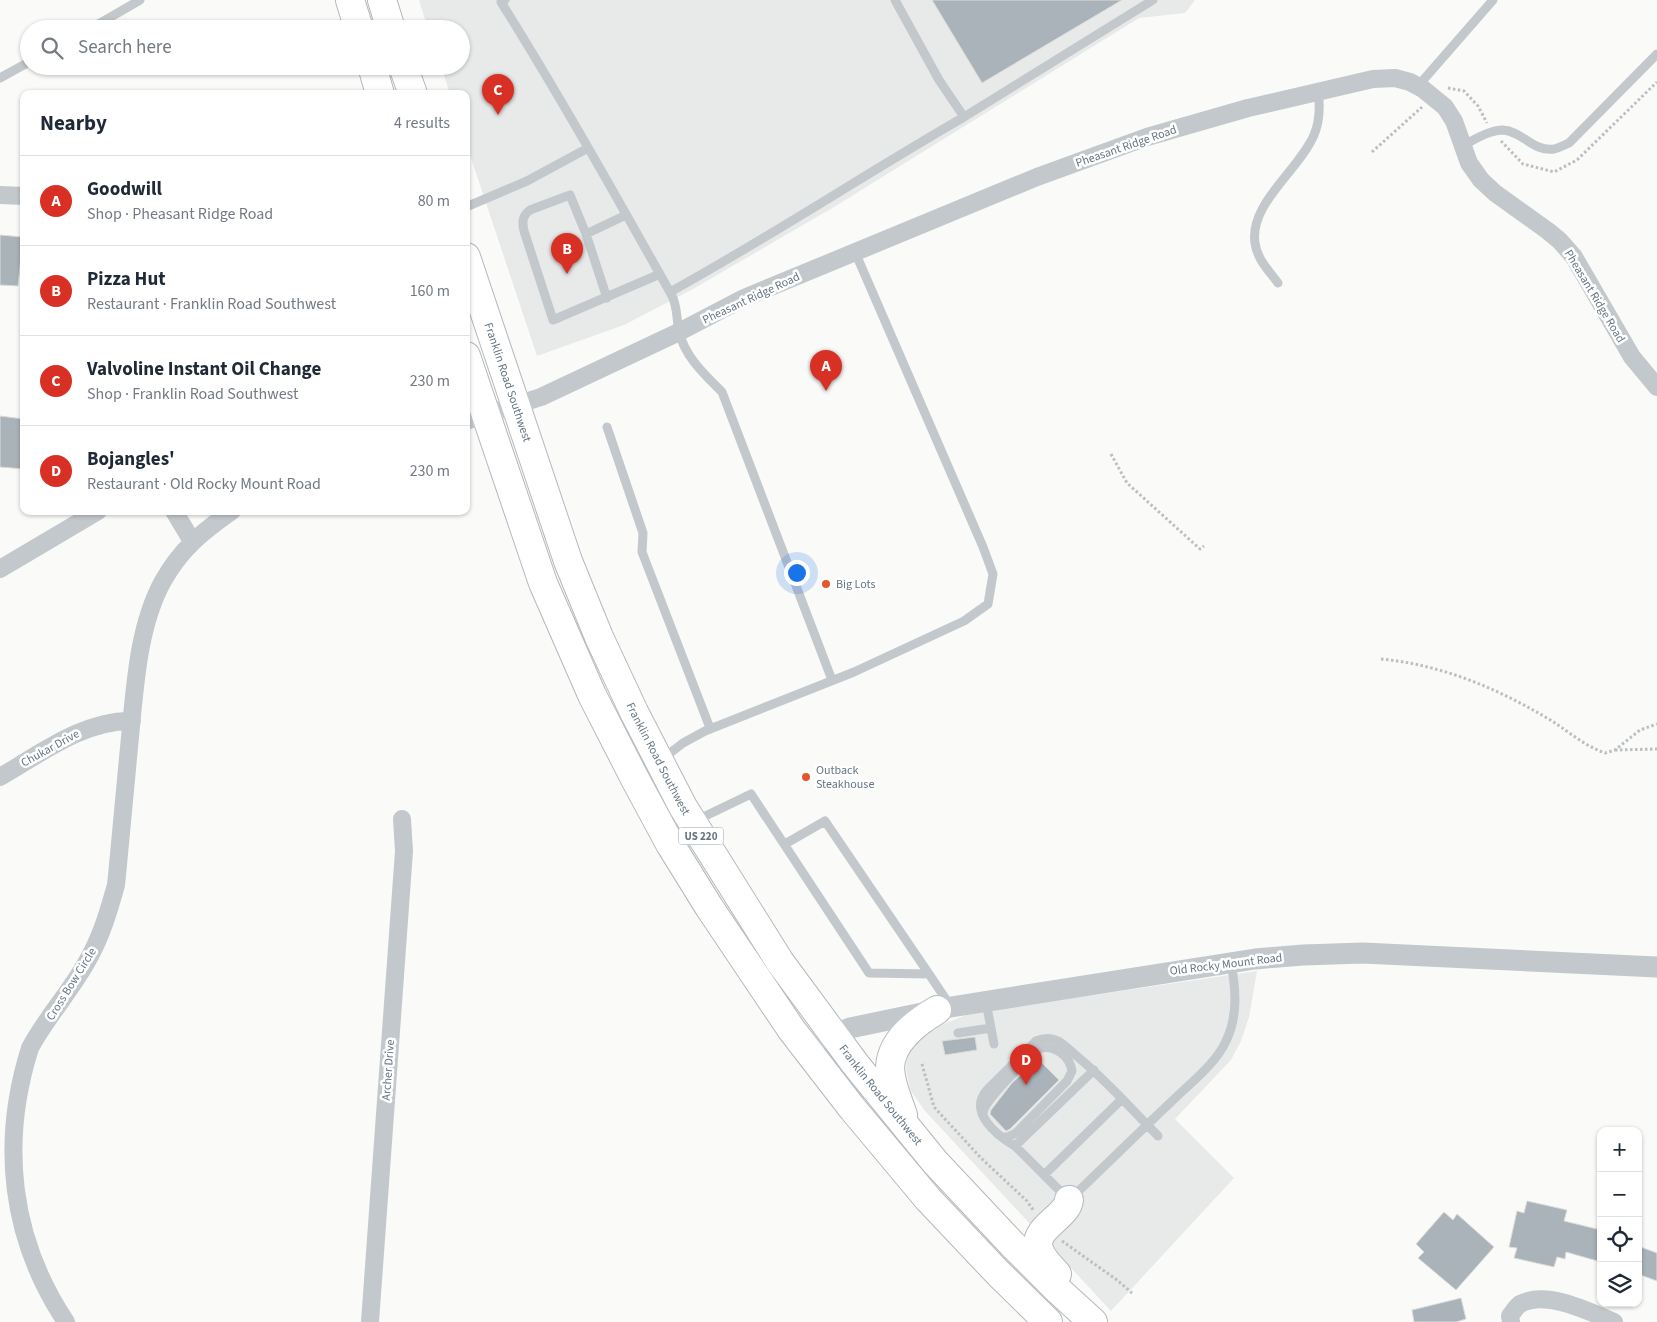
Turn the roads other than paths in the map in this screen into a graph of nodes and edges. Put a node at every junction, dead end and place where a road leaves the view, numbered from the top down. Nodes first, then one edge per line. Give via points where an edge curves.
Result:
1 (140, 0) edge
2 (350, 0) edge
3 (895, 0) edge
4 (1154, 0) edge
5 (1493, 0) edge
6 (502, 1) edge
7 (106, 20) edge
8 (356, 20) edge
9 (1657, 54) edge
10 (20, 67) edge
11 (375, 75) edge
12 (407, 75) edge
13 (0, 78) edge
14 (1418, 86) junction
15 (379, 90) edge
16 (411, 90) edge
17 (1318, 91) junction
18 (964, 116) junction
19 (1462, 146) junction
20 (588, 148) junction
21 (0, 195) edge
22 (20, 196) edge
23 (470, 205) edge
24 (626, 215) junction
25 (586, 234) junction
26 (856, 252) junction
27 (470, 269) edge
28 (660, 274) junction
29 (1278, 283) dead end
30 (670, 292) junction
31 (607, 298) junction
32 (679, 332) junction
33 (470, 381) edge
34 (1657, 387) edge
35 (514, 406) junction
36 (476, 418) edge
37 (607, 427) dead end
38 (91, 515) edge
39 (176, 515) edge
40 (227, 515) edge
41 (192, 541) junction
42 (0, 569) edge
43 (832, 680) junction
44 (132, 721) junction
45 (710, 728) junction
46 (659, 762) junction
47 (0, 777) edge
48 (402, 819) dead end
49 (693, 823) junction
50 (785, 844) junction
51 (1231, 963) junction
52 (1657, 967) edge
53 (929, 974) junction
54 (986, 1001) junction
55 (944, 1008) junction
56 (991, 1028) junction
57 (958, 1033) dead end
58 (832, 1034) junction
59 (994, 1044) dead end
60 (803, 1045) junction
61 (1094, 1070) junction
62 (1122, 1099) junction
63 (983, 1118) junction
64 (1147, 1125) junction
65 (909, 1130) junction
66 (1002, 1136) junction
67 (1158, 1136) dead end
68 (1015, 1146) junction
69 (1044, 1175) junction
70 (1073, 1200) junction
71 (66, 1322) edge
72 (370, 1322) edge
73 (1048, 1322) edge
74 (1094, 1322) edge
75 (1511, 1322) edge
76 (1614, 1322) edge

1 - 7 lane
2 - 8 highway
3 - 18 lane via 939,80
4 - 18 lane
5 - 14 lane
6 - 20 lane
9 - 19 lane via 1569,143 1554,149 1539,148 1516,133 1503,130
10 - 13 lane
11 - 15 highway
12 - 16 highway
14 - 17 street, Pheasant Ridge Road via 1395,78 1373,78
14 - 19 street, Pheasant Ridge Road via 1445,107 1454,121
17 - 26 street, Pheasant Ridge Road via 1147,137 1037,177
17 - 29 lane via 1319,118 1314,135 1256,220 1255,245
18 - 30 lane via 725,262
19 - 34 street, Pheasant Ridge Road via 1481,180 1548,231 1574,257 1632,357
20 - 23 lane via 527,181
20 - 24 lane
21 - 22 street
24 - 25 lane
24 - 28 lane
25 - 31 lane
25 - 31 lane via 570,195 530,210 522,222 553,320
26 - 32 street, Pheasant Ridge Road via 744,298
26 - 43 lane via 993,574 988,604 964,621
27 - 35 highway, Franklin Road Southwest / US 220
28 - 30 lane
28 - 31 lane
30 - 32 lane via 676,302
32 - 35 street, Pheasant Ridge Road via 541,397
32 - 43 lane via 699,369 722,392
33 - 36 highway, US 220
35 - 36 street, Pheasant Ridge Road
35 - 46 highway, Franklin Road Southwest / US 220 via 571,570
36 - 60 highway, US 220 via 543,583 592,695 630,771 709,907
37 - 45 lane via 644,533 642,552
38 - 42 street
39 - 41 street
40 - 41 street, Cross Bow Circle
41 - 44 street, Cross Bow Circle via 163,581 154,600 146,626
43 - 45 lane
44 - 47 street, Chukar Drive via 100,724 80,731
44 - 71 street, Cross Bow Circle via 116,885 108,914 89,958 30,1048 16,1076 7,1107 3,1139 9,1202 16,1228 48,1296
45 - 46 lane
46 - 49 highway, Franklin Road Southwest / US 220
48 - 72 street, Archer Drive via 404,851
49 - 50 lane via 751,794
49 - 58 highway, Franklin Road Southwest / US 220 via 780,962
50 - 53 lane via 869,974
50 - 53 lane via 826,820
51 - 52 street, Old Rocky Mount Road via 1303,955 1363,953
51 - 54 street, Old Rocky Mount Road
51 - 64 lane via 1234,1012 1224,1047
53 - 55 lane
54 - 55 street, Old Rocky Mount Road
54 - 56 lane
55 - 58 street, Old Rocky Mount Road
55 - 65 highway via 912,1027 901,1040 891,1061 894,1089
56 - 57 lane
56 - 59 lane
58 - 60 street, Old Rocky Mount Road
58 - 65 highway, Franklin Road Southwest / US 220
60 - 73 highway, US 220 via 928,1199
61 - 62 lane
61 - 63 lane via 1059,1042 1041,1039 984,1094 980,1104
61 - 68 lane
62 - 64 lane
62 - 69 lane
63 - 66 lane
63 - 66 lane via 990,1098 1038,1050 1053,1048 1067,1059 1072,1072 1067,1081 1014,1135
64 - 67 lane
64 - 70 lane
65 - 74 highway, Franklin Road Southwest / US 220 via 1012,1244
66 - 68 lane
68 - 69 lane
69 - 70 lane
70 - 74 highway via 1044,1229 1039,1250
75 - 76 street via 1510,1316 1518,1305 1536,1298 1573,1305

